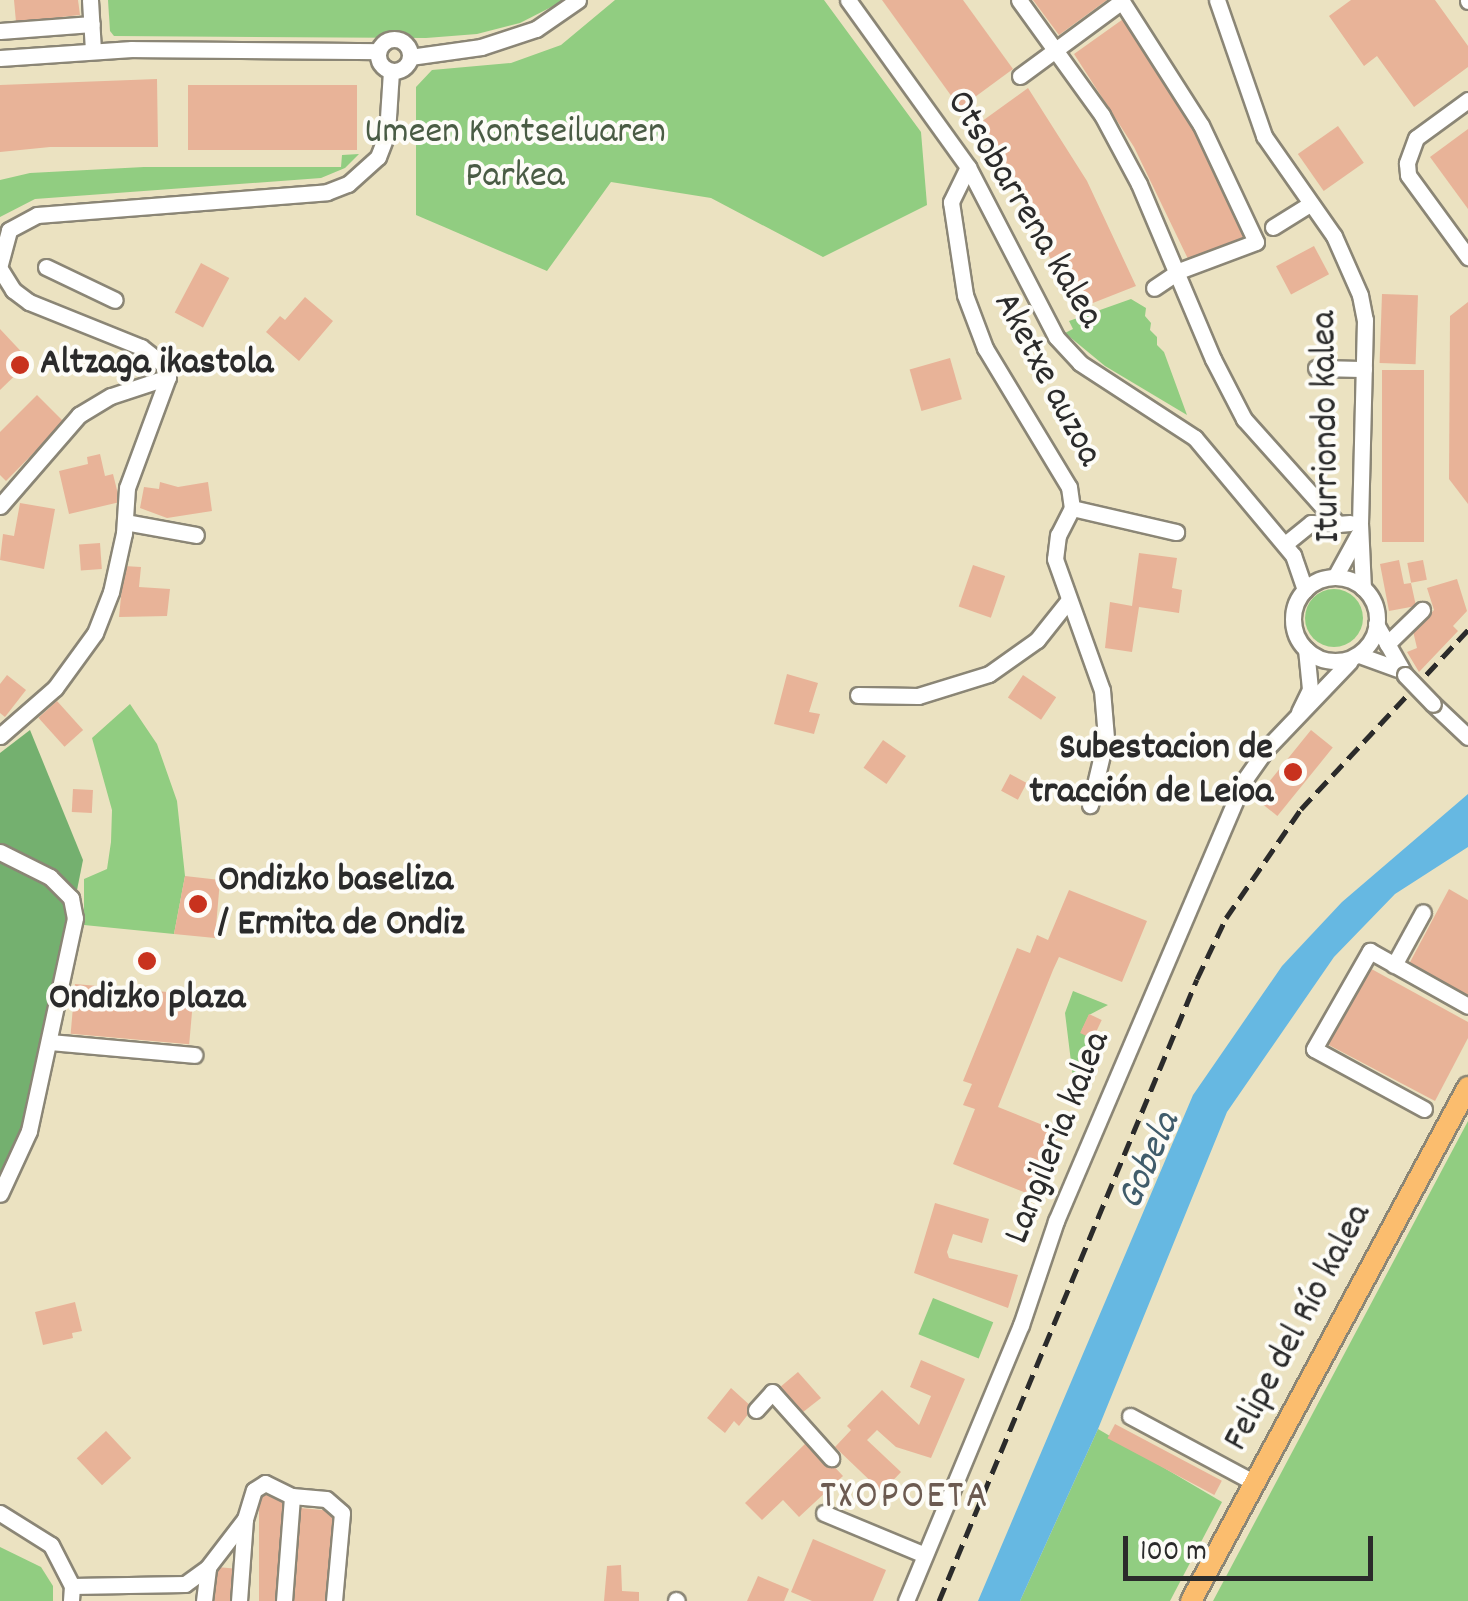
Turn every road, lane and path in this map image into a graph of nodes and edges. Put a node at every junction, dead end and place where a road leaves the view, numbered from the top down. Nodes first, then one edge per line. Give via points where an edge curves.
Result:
1 (90, 0) edge
2 (578, 0) edge
3 (848, 0) edge
4 (1019, 0) edge
5 (1122, 0) edge
6 (1218, 0) edge
7 (92, 24) junction
8 (0, 31) edge
9 (1056, 49) junction
10 (93, 51) junction
11 (378, 51) junction
12 (410, 57) junction
13 (0, 58) edge
14 (391, 71) junction
15 (1020, 76) dead end
16 (1468, 100) edge
17 (968, 167) junction
18 (1310, 204) junction
19 (1273, 226) dead end
20 (1468, 257) edge
21 (0, 267) edge
22 (46, 267) dead end
23 (1179, 271) junction
24 (1154, 288) dead end
25 (115, 300) dead end
26 (1316, 368) dead end
27 (1364, 369) junction
28 (168, 377) junction
29 (0, 506) edge
30 (1072, 508) junction
31 (125, 522) junction
32 (1349, 526) junction
33 (1176, 532) dead end
34 (196, 536) dead end
35 (1292, 547) junction
36 (1336, 575) junction
37 (1364, 588) junction
38 (1304, 590) junction
39 (1068, 601) junction
40 (1422, 610) dead end
41 (1376, 624) junction
42 (1387, 644) junction
43 (1306, 649) junction
44 (1355, 658) junction
45 (1402, 672) junction
46 (858, 694) dead end
47 (1298, 714) junction
48 (0, 736) edge
49 (1468, 737) edge
50 (1090, 805) dead end
51 (0, 852) edge
52 (1423, 912) dead end
53 (1394, 965) junction
54 (1468, 1006) edge
55 (49, 1042) junction
56 (194, 1056) dead end
57 (1468, 1087) edge
58 (1424, 1109) dead end
59 (0, 1194) edge
60 (756, 1410) dead end
61 (1130, 1416) dead end
62 (831, 1458) dead end
63 (1255, 1483) junction
64 (292, 1496) junction
65 (0, 1513) edge
66 (824, 1513) dead end
67 (245, 1519) junction
68 (925, 1554) junction
69 (208, 1567) junction
70 (72, 1594) edge
71 (114, 1594) edge
72 (166, 1594) edge
73 (204, 1601) edge
74 (239, 1601) edge
75 (284, 1601) edge
76 (334, 1601) edge
77 (906, 1601) edge
78 (1191, 1601) edge

1 - 7 street
2 - 12 street via 536,30
3 - 17 street, Otsobarrena kalea
4 - 9 street
5 - 9 street
5 - 23 street via 1201,125 1256,242
6 - 18 street, Iturriondo kalea via 1264,136
7 - 8 street
7 - 10 street
9 - 15 street
9 - 23 street via 1102,115
10 - 11 street
10 - 13 street
11 - 12 street via 389,39 400,40
11 - 14 street via 378,62
12 - 14 street via 402,70
14 - 21 street via 387,133 378,157 348,184 327,192 37,215 9,230
16 - 20 street via 1416,138 1407,163 1408,175
17 - 30 street, Aketxe auzoa via 951,202 965,295 985,348 1068,487
17 - 35 street, Otsobarrena kalea via 1069,354 1196,438
18 - 19 street
18 - 27 street, Iturriondo kalea via 1352,270 1364,320
21 - 28 street via 29,302 141,347 164,364
22 - 25 street
23 - 24 street
23 - 32 street via 1244,419
26 - 27 street
27 - 32 street, Iturriondo kalea
28 - 29 street via 79,414
28 - 31 street via 127,488
30 - 33 street, Aketxe auzoa
30 - 39 street, Aketxe auzoa via 1055,560
31 - 34 street
31 - 48 street via 95,633 55,688
32 - 35 street via 1310,523
32 - 36 street
32 - 37 street, Iturriondo kalea
35 - 38 street
36 - 37 street
36 - 38 street
37 - 41 street
38 - 43 street via 1294,623
39 - 46 street via 1037,640 989,674 918,696
39 - 50 street, Aketxe auzoa via 1102,690 1106,738
40 - 42 street
41 - 42 street
41 - 44 street
42 - 45 street
43 - 44 street via 1330,662
43 - 47 street, Langileria kalea via 1310,688
44 - 45 street
44 - 47 street, Langileria kalea
45 - 49 street, bridge
47 - 68 street, Langileria kalea via 1243,782 1221,828
51 - 55 street via 50,878 71,898 76,918
52 - 53 street
53 - 54 street
53 - 58 street via 1370,951 1314,1049
55 - 56 street
55 - 59 street via 29,1131
57 - 63 main road, Felipe del Río kalea
60 - 62 street via 772,1392
61 - 63 street
63 - 78 main road, Felipe del Río kalea
64 - 67 street via 264,1483 254,1490
64 - 75 street
64 - 76 street via 326,1499 342,1514
65 - 70 street via 51,1546
66 - 68 street
67 - 69 street
67 - 74 street
68 - 77 street, Langileria kalea
69 - 72 street
69 - 73 street
70 - 71 street
71 - 72 street

